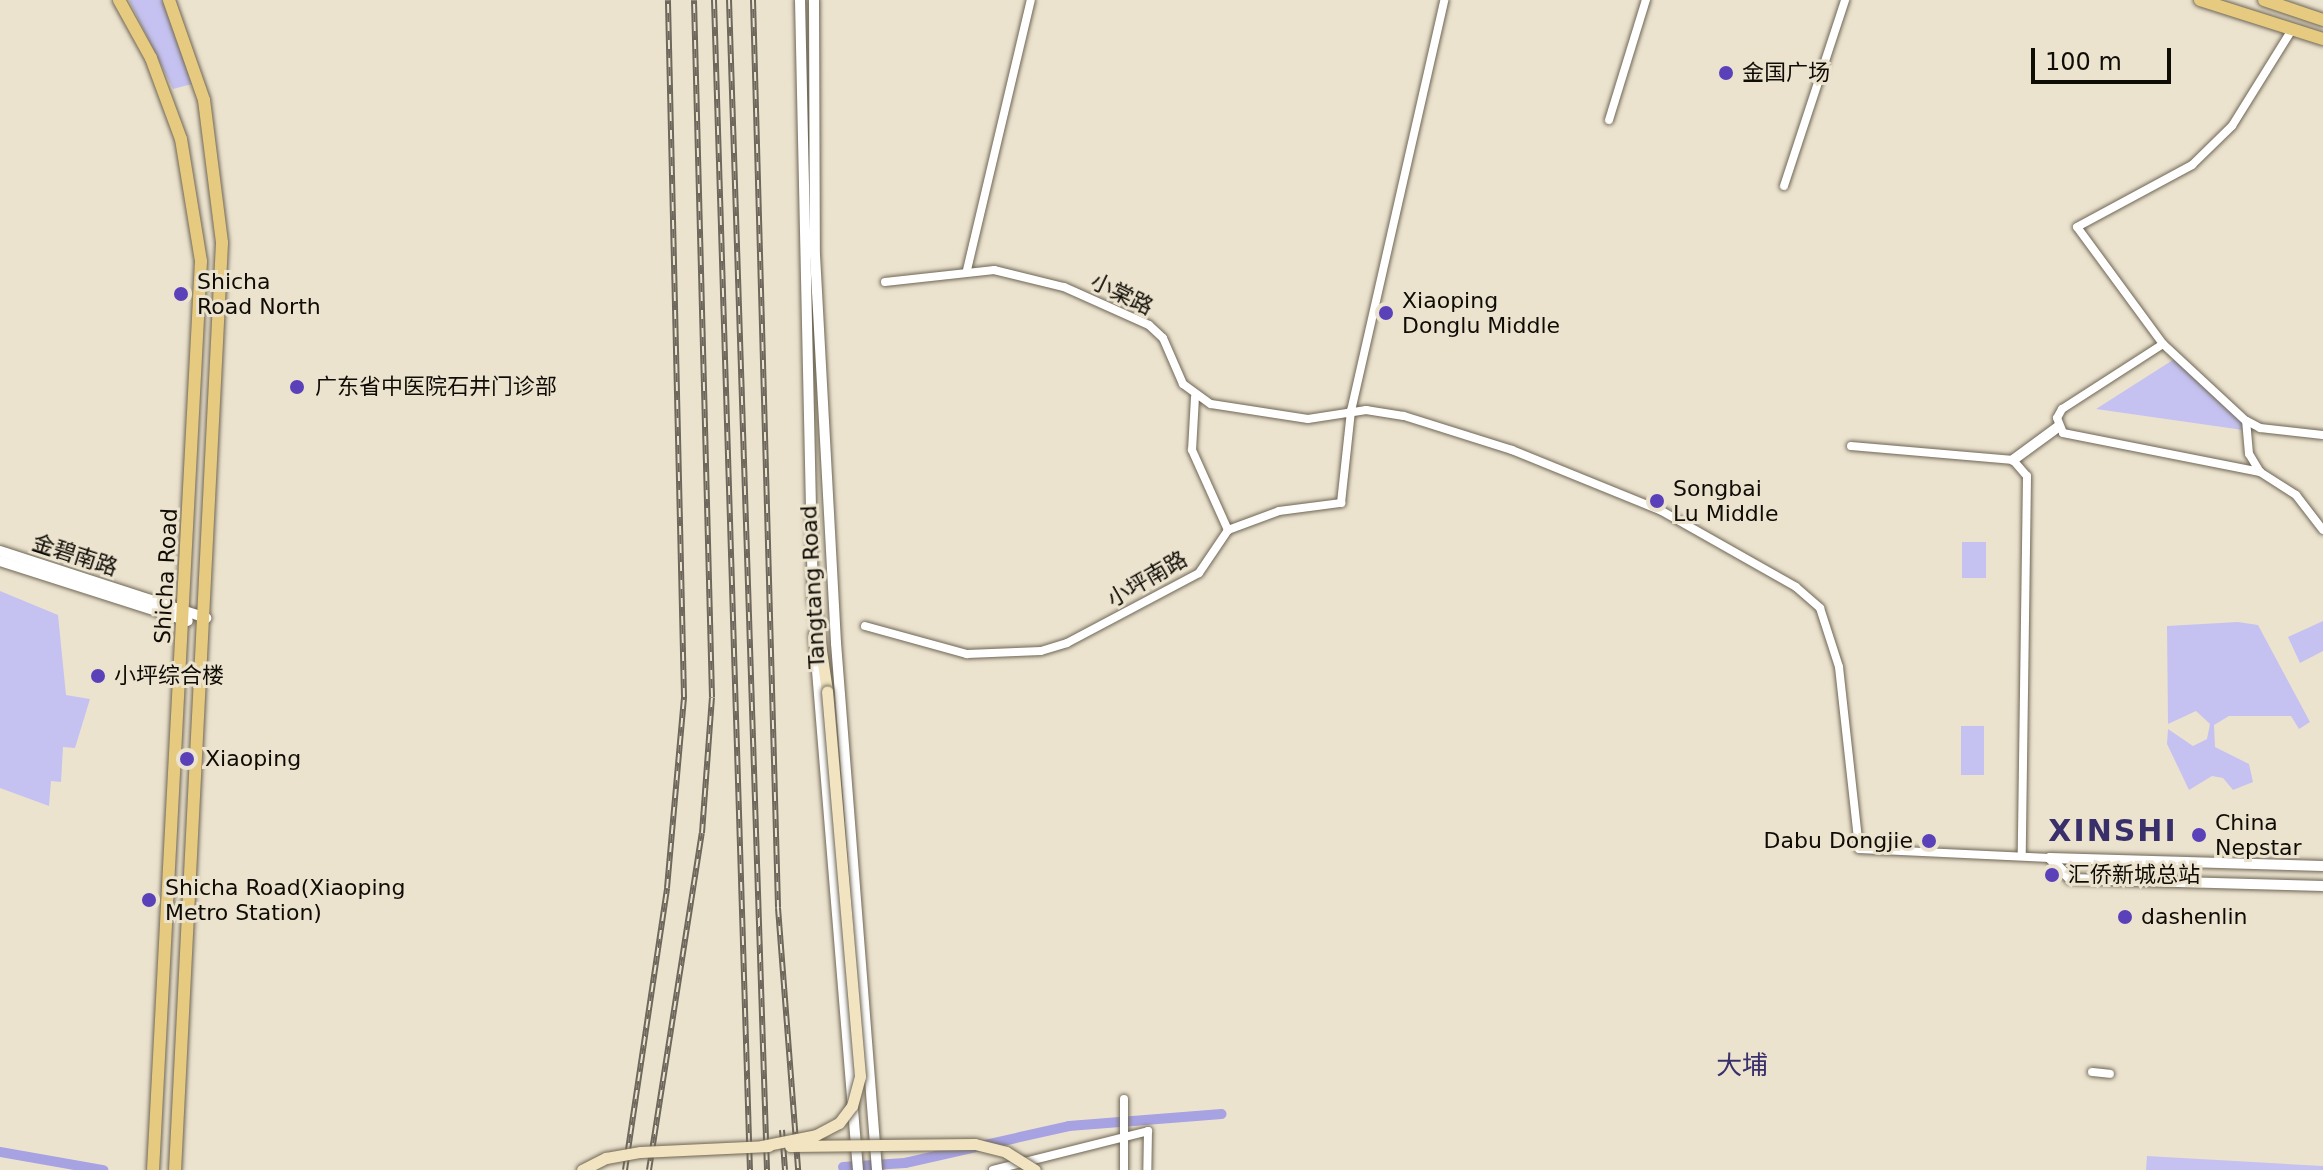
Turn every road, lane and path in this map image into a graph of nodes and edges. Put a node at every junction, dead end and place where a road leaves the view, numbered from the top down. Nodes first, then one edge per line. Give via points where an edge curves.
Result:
1 (119, 0) edge
2 (169, 0) edge
3 (800, 0) edge
4 (814, 0) edge
5 (1031, 0) edge
6 (1444, 0) edge
7 (1646, 0) edge
8 (1845, 0) edge
9 (2200, 0) edge
10 (2264, 0) edge
11 (2323, 20) edge
12 (2293, 28) junction
13 (2323, 39) edge
14 (1609, 120) dead end
15 (1784, 186) dead end
16 (967, 270) junction
17 (885, 282) dead end
18 (2163, 344) junction
19 (1195, 397) junction
20 (1351, 411) junction
21 (2246, 421) junction
22 (2060, 430) junction
23 (2323, 435) edge
24 (1851, 446) dead end
25 (2013, 460) junction
26 (2260, 472) junction
27 (2322, 528) edge
28 (1228, 530) junction
29 (0, 551) edge
30 (0, 561) edge
31 (813, 596) junction
32 (183, 617) junction
33 (206, 618) junction
34 (865, 626) dead end
35 (2022, 856) junction
36 (2050, 858) junction
37 (2323, 866) edge
38 (2323, 886) edge
39 (2092, 1072) dead end
40 (2110, 1074) dead end
41 (1124, 1099) dead end
42 (1124, 1137) junction
43 (762, 1146) junction
44 (153, 1170) edge
45 (175, 1170) edge
46 (582, 1170) edge
47 (858, 1170) edge
48 (877, 1170) edge
49 (993, 1170) edge
50 (1035, 1170) edge
51 (1124, 1170) edge
52 (1147, 1170) edge

1 - 32 main road, Shicha Road via 171,108 188,164 199,234 199,353
2 - 33 main road, Shicha Road via 204,100 221,214 221,337
3 - 31 street, Tangtang Road
4 - 48 street, Tangtang Road via 818,317 836,643
5 - 16 street
6 - 20 street
7 - 14 street
8 - 15 street
9 - 12 main road
10 - 11 main road
12 - 13 main road
12 - 18 street via 2232,126 2192,165 2077,227
16 - 17 street, 小棠路
16 - 19 street, 小棠路 via 994,270 1064,287 1130,313 1163,338 1183,384
18 - 21 street
18 - 22 street via 2062,409
19 - 20 street via 1261,415 1308,419
19 - 28 street via 1192,450
20 - 28 street via 1341,503 1279,511
20 - 35 street via 1388,413 1441,426 1611,488 1660,510 1809,597 1820,608 1835,648 1859,849
21 - 23 street via 2260,428
21 - 26 street via 2249,454
22 - 25 street
22 - 26 street
24 - 25 street
25 - 35 street via 2023,467 2028,488
26 - 27 street via 2296,495
28 - 34 street, 小坪南路 via 1199,573 1067,643 1041,651 967,654
29 - 32 street, 金碧南路
30 - 32 street, 金碧南路
31 - 43 main road, bridge via 827,691 860,1076 852,1106 839,1123 816,1135
31 - 47 street, Tangtang Road
32 - 33 street, 金碧南路
32 - 44 main road, Shicha Road
33 - 45 main road, Shicha Road
35 - 36 street
36 - 37 street
36 - 38 street via 2070,879
39 - 40 street
41 - 42 street
42 - 49 street
42 - 51 street
42 - 52 street via 1148,1131
43 - 46 main road, bridge via 631,1153
43 - 50 main road, bridge via 964,1143 1006,1152

